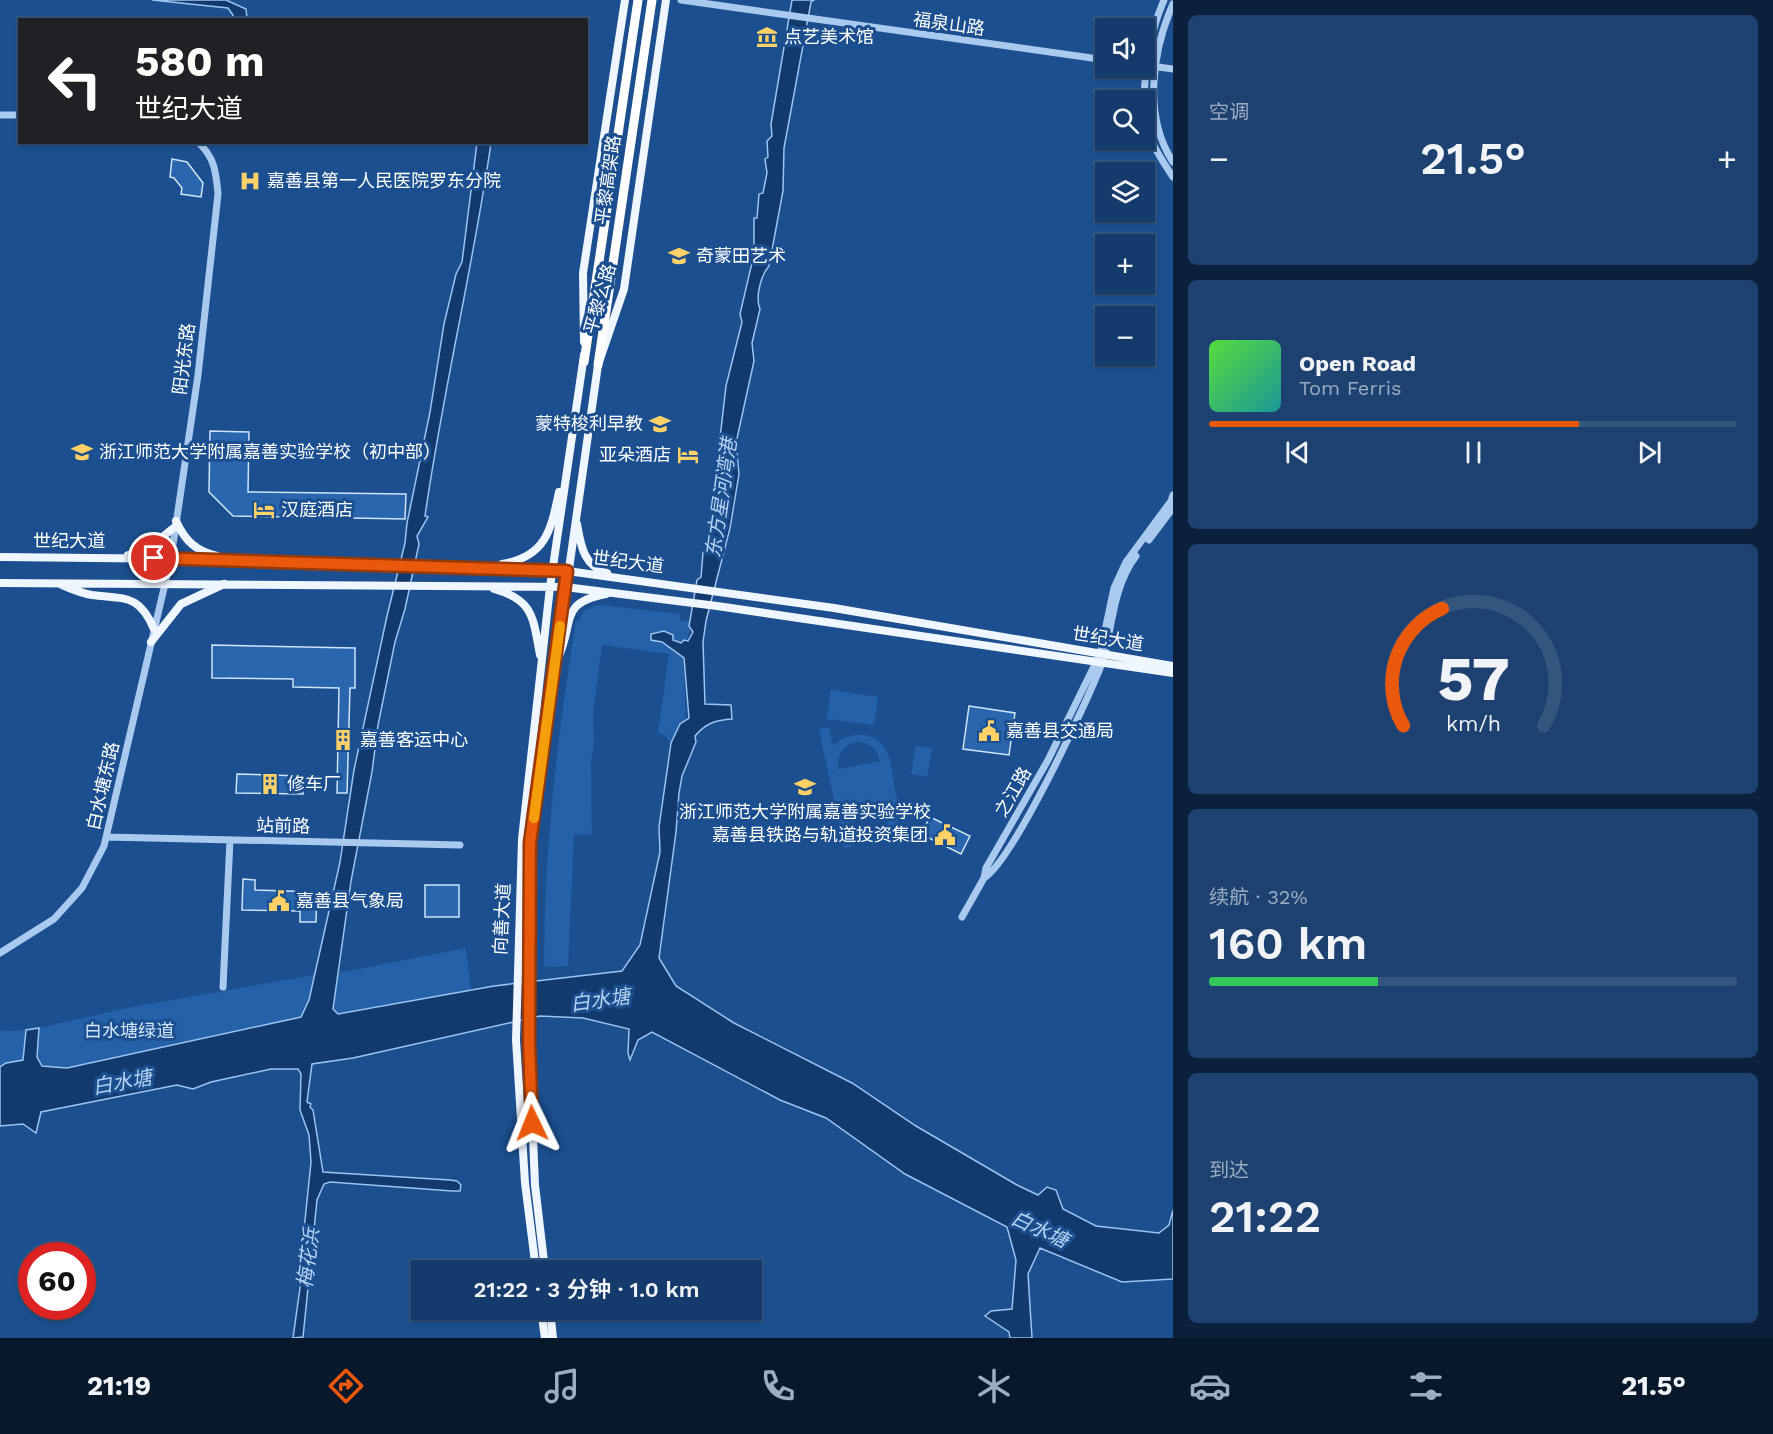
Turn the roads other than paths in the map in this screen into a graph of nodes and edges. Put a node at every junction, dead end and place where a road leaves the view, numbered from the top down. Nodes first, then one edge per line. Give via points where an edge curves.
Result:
1 (625, 0) edge
2 (638, 0) edge
3 (652, 0) edge
4 (666, 0) edge
5 (681, 0) edge
6 (1164, 0) edge
7 (1173, 4) edge
8 (1155, 27) edge
9 (1095, 59) edge
10 (1156, 67) junction
11 (1173, 69) edge
12 (0, 115) edge
13 (18, 115) edge
14 (200, 144) edge
15 (1155, 149) edge
16 (1173, 162) edge
17 (1173, 177) edge
18 (584, 362) junction
19 (598, 365) junction
20 (567, 475) junction
21 (1173, 495) edge
22 (1173, 508) edge
23 (576, 514) junction
24 (176, 524) junction
25 (0, 557) edge
26 (119, 558) junction
27 (171, 558) junction
28 (268, 560) junction
29 (482, 567) junction
30 (553, 569) junction
31 (567, 571) junction
32 (619, 577) junction
33 (0, 583) edge
34 (57, 583) junction
35 (164, 583) junction
36 (226, 583) junction
37 (482, 586) junction
38 (550, 587) junction
39 (565, 587) junction
40 (614, 593) junction
41 (154, 628) junction
42 (151, 642) junction
43 (1102, 658) junction
44 (542, 663) junction
45 (1173, 666) edge
46 (554, 667) junction
47 (1173, 673) edge
48 (106, 837) junction
49 (230, 840) junction
50 (460, 845) dead end
51 (962, 916) dead end
52 (0, 953) edge
53 (224, 987) dead end
54 (535, 1260) edge
55 (544, 1260) edge
56 (542, 1320) edge
57 (551, 1320) edge
58 (545, 1338) edge
59 (553, 1338) edge

1 - 18 main road, 平黎公路 via 584,273
2 - 18 highway, 平黎高架路
3 - 19 highway, 平黎高架路
4 - 19 main road, 平黎公路 via 624,289
5 - 9 street, 福泉山路
6 - 8 street
7 - 10 street
10 - 11 street
10 - 16 street via 1155,118
12 - 13 street
14 - 24 street, 阳光东路 via 210,153 218,194 198,375
15 - 17 street
18 - 20 main road, 平黎公路
19 - 23 main road, 平黎公路
20 - 29 main road via 552,525 537,549 512,562
20 - 30 main road, 平黎公路
21 - 43 street, 之江路 via 1126,562 1114,588
22 - 43 street, 之江路 via 1129,565
23 - 31 main road, 平黎公路
23 - 32 main road via 580,547 585,556 592,565
24 - 26 main road via 146,550
24 - 27 street, 阳光东路
24 - 28 main road via 186,540 203,552
25 - 26 main road, 世纪大道
26 - 27 main road, 世纪大道
27 - 28 main road, 世纪大道
27 - 35 street, 阳光东路
28 - 29 main road, 世纪大道
29 - 30 main road, 世纪大道
30 - 31 main road, 世纪大道
30 - 38 main road, 向善大道
31 - 32 main road, 世纪大道
31 - 39 main road, 向善大道
32 - 43 main road, 世纪大道 via 722,591
33 - 34 main road, 世纪大道
34 - 35 main road, 世纪大道
34 - 41 main road via 77,592 132,600 147,613
35 - 36 main road, 世纪大道
35 - 41 street, 白水塘东路
36 - 37 main road, 世纪大道
36 - 42 main road via 181,604
37 - 38 main road, 世纪大道
37 - 44 main road via 512,594 526,604 533,618
38 - 39 main road, 世纪大道
38 - 44 main road, 向善大道
39 - 40 main road, 世纪大道
39 - 46 main road, 向善大道
40 - 43 main road, 世纪大道
40 - 46 main road via 578,602 571,612 565,643
41 - 42 street, 白水塘东路
42 - 48 street, 白水塘东路
43 - 45 main road, 世纪大道
43 - 47 main road, 世纪大道
43 - 51 street, 之江路
44 - 54 main road, 向善大道 via 522,838 516,967 516,1040 525,1183
46 - 55 main road, 向善大道 via 530,843 529,1041 535,1185
48 - 49 street, 站前路
48 - 52 street, 白水塘东路 via 82,888 61,912
49 - 50 street, 站前路
49 - 53 street
56 - 58 main road
57 - 59 main road

